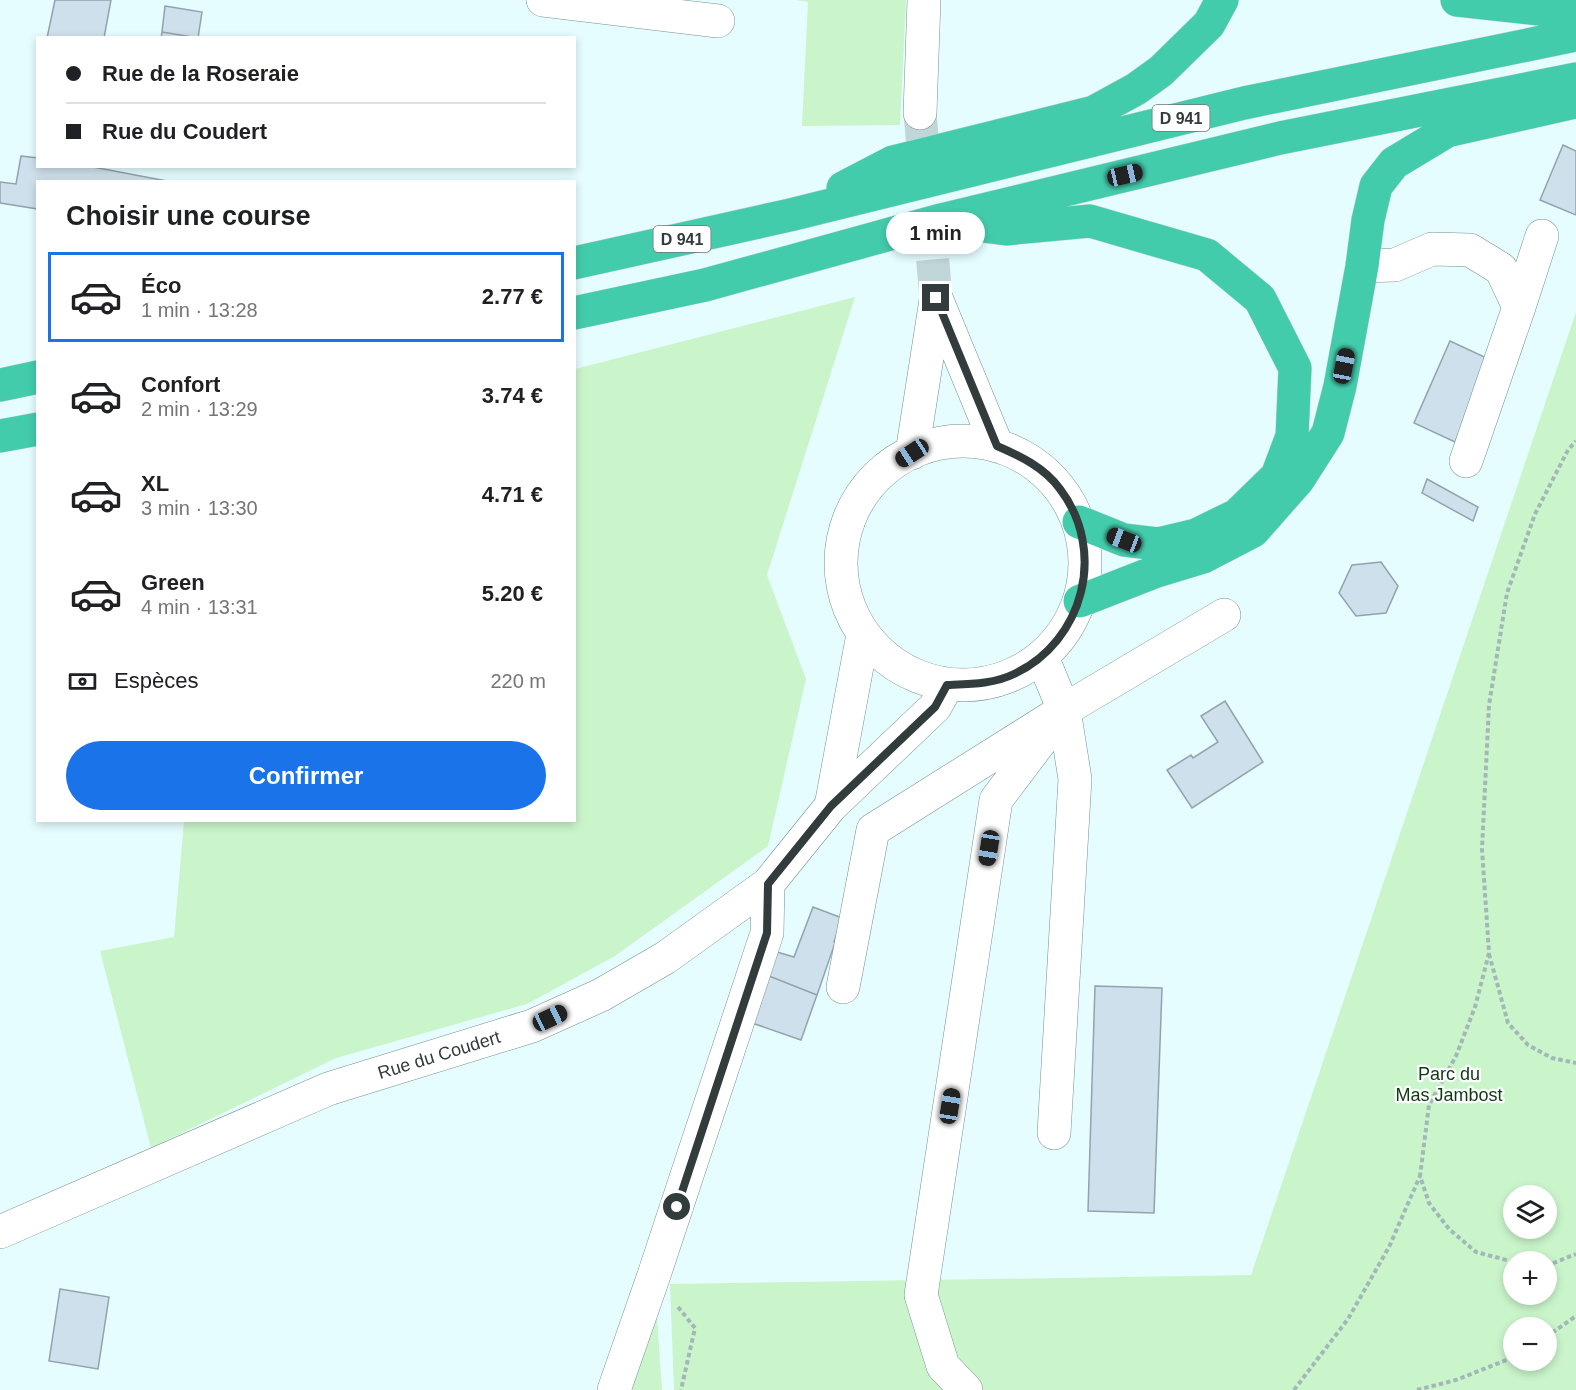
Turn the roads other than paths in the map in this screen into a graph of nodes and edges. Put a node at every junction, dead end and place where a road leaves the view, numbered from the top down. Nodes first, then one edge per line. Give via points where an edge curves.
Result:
1 (543, 0) edge
2 (924, 0) edge
3 (1222, 0) edge
4 (1457, 0) edge
5 (1576, 13) edge
6 (718, 21) dead end
7 (1576, 35) edge
8 (1576, 79) edge
9 (1576, 102) edge
10 (920, 113) tunnel mouth
11 (790, 215) junction
12 (941, 220) junction
13 (1542, 236) dead end
14 (576, 263) edge
15 (1362, 266) junction
16 (1519, 308) junction
17 (576, 313) edge
18 (36, 377) edge
19 (0, 385) edge
20 (36, 429) edge
21 (0, 436) edge
22 (997, 446) junction
23 (912, 453) junction
24 (1466, 461) dead end
25 (1079, 522) junction
26 (1080, 601) junction
27 (1224, 615) dead end
28 (863, 634) junction
29 (1042, 657) junction
30 (947, 685) junction
31 (1064, 710) junction
32 (831, 806) junction
33 (768, 884) junction
34 (843, 987) dead end
35 (1054, 1132) dead end
36 (0, 1233) edge
37 (614, 1390) edge
38 (966, 1390) edge

1 - 6 street
2 - 10 street
3 - 11 highway via 1209,24 1161,71 1094,112 893,162
4 - 5 highway
7 - 11 highway, D 941 via 1244,103
8 - 12 highway, D 941 via 1280,138
9 - 15 highway via 1447,131 1394,163 1376,186
11 - 14 highway, D 941
12 - 17 highway, D 941 via 705,285
12 - 25 highway via 1006,229 1090,222 1207,255 1260,299 1295,368 1292,436 1276,476 1237,515 1196,535 1158,544 1124,540
13 - 16 street
15 - 16 street via 1395,265 1432,249 1470,250 1500,269
15 - 26 highway via 1328,434 1298,480 1253,531 1203,557
16 - 24 street
18 - 19 highway
20 - 21 highway
22 - 23 street via 968,441 939,444
22 - 23 street via 936,298
22 - 25 street via 1032,462 1060,488
23 - 28 street via 882,472 859,500 845,532 841,567 847,602
25 - 26 street via 1086,561
26 - 29 street via 1065,632
27 - 31 street
28 - 30 street via 886,658 915,676
28 - 32 street, Rue du Coudert
29 - 30 street via 1014,675 981,684
29 - 31 street
30 - 32 street, Rue du Coudert via 935,707
31 - 34 street via 873,830
31 - 35 street via 1075,779
31 - 38 street via 996,801 921,1295 943,1366
32 - 33 street, Rue du Coudert
33 - 36 street, Rue du Coudert via 665,958 601,995 532,1026 328,1089
33 - 37 street via 767,933

